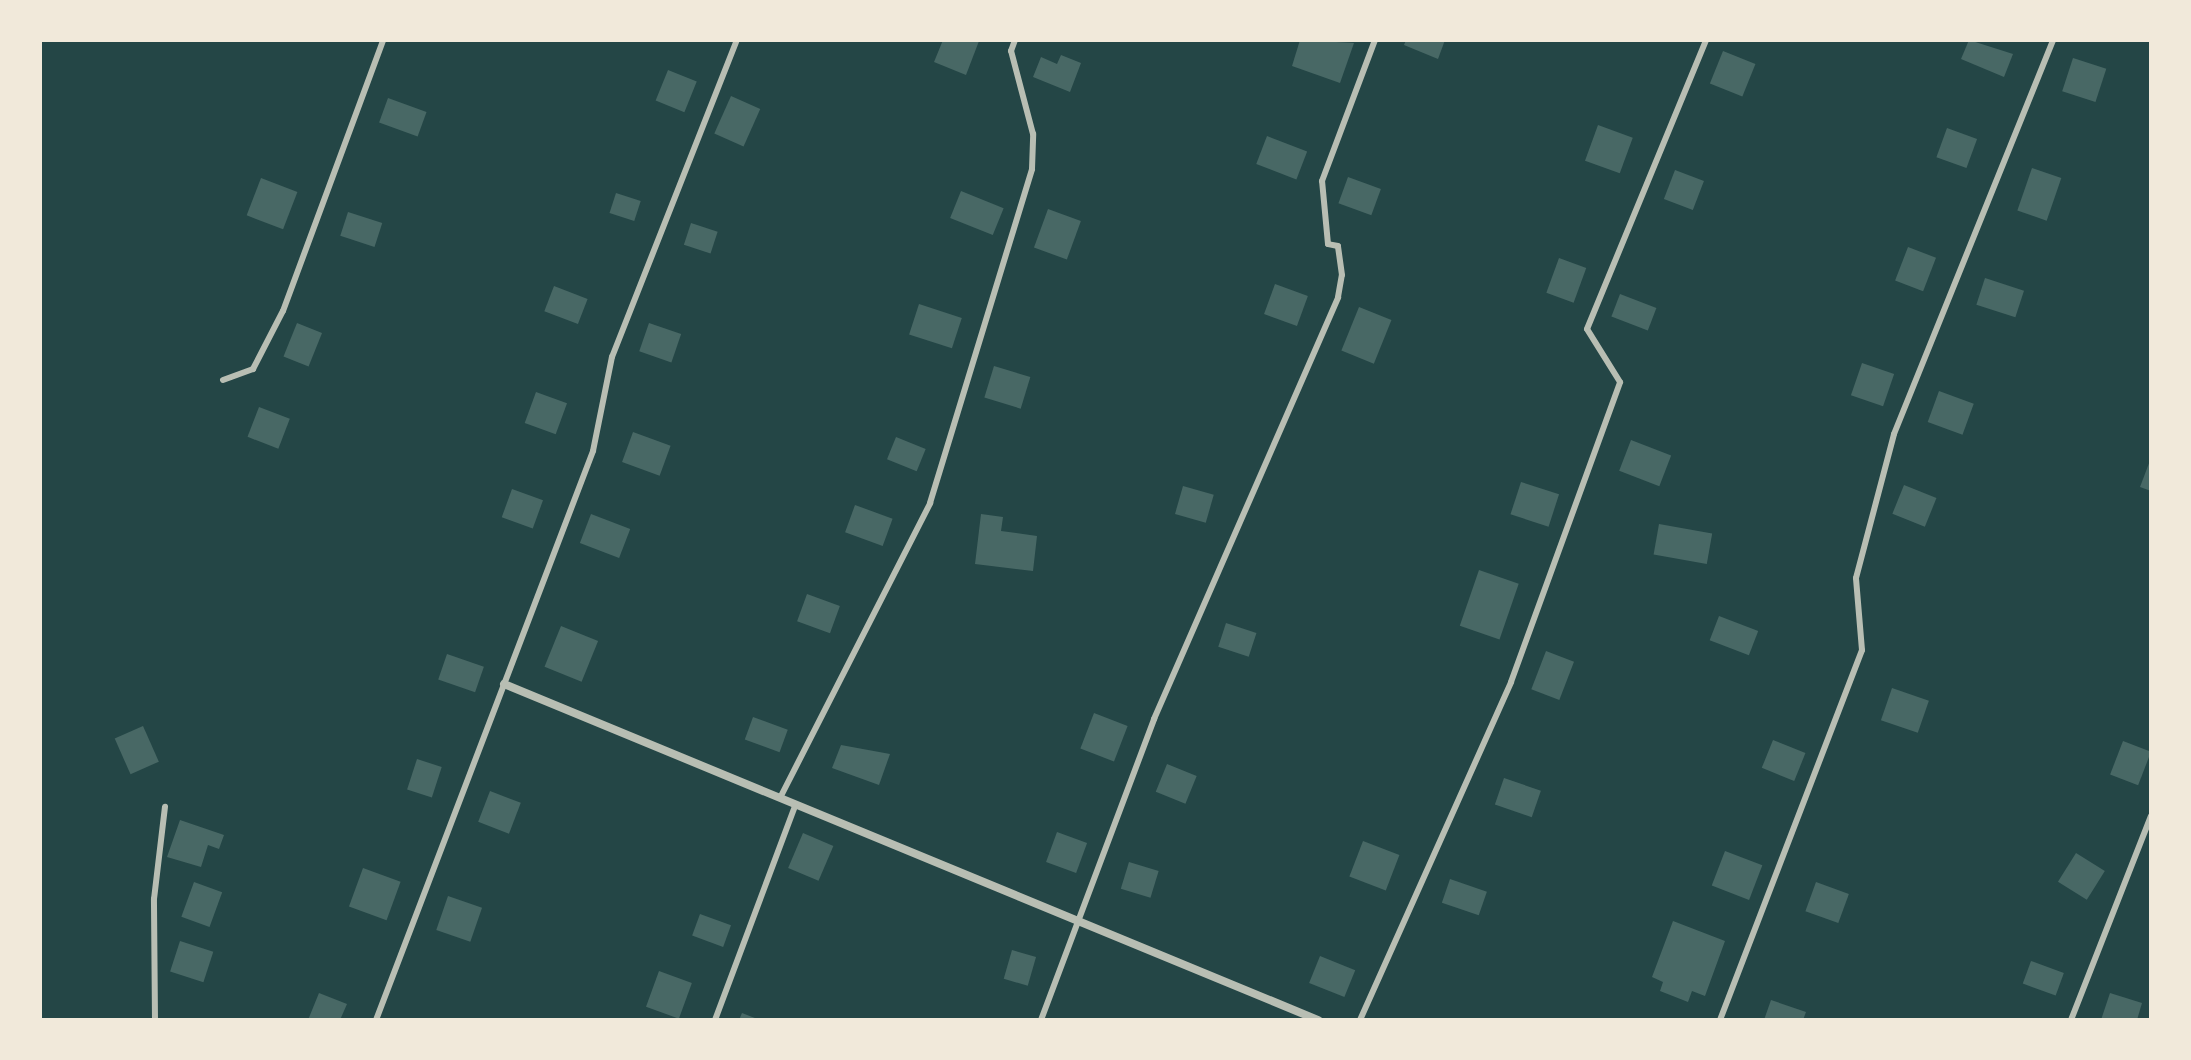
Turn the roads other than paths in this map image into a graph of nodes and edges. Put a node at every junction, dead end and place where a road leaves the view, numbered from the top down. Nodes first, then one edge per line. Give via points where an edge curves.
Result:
1 (383, 40) edge
2 (737, 40) edge
3 (1015, 40) edge
4 (1375, 40) edge
5 (1706, 40) edge
6 (2053, 40) edge
7 (223, 380) dead end
8 (504, 684) junction
9 (780, 798) junction
10 (795, 806) junction
11 (165, 807) dead end
12 (2151, 816) edge
13 (1081, 922) junction
14 (155, 1020) edge
15 (376, 1020) edge
16 (715, 1020) edge
17 (1041, 1020) edge
18 (1318, 1020) edge
19 (1360, 1020) edge
20 (1720, 1020) edge
21 (2071, 1020) edge

1 - 7 lane via 283,311 253,369
2 - 8 lane via 612,357 593,451
3 - 9 lane via 1011,51 1033,134 1032,169 930,503
4 - 13 lane via 1322,181 1328,244 1338,246 1338,297 1154,719
5 - 19 lane via 1587,329 1620,382 1511,682
6 - 20 lane via 1894,434 1856,578 1862,650
8 - 9 street
8 - 15 lane
9 - 10 street
10 - 13 street
10 - 16 lane
11 - 14 lane via 154,899
12 - 21 lane
13 - 17 lane
13 - 18 street

